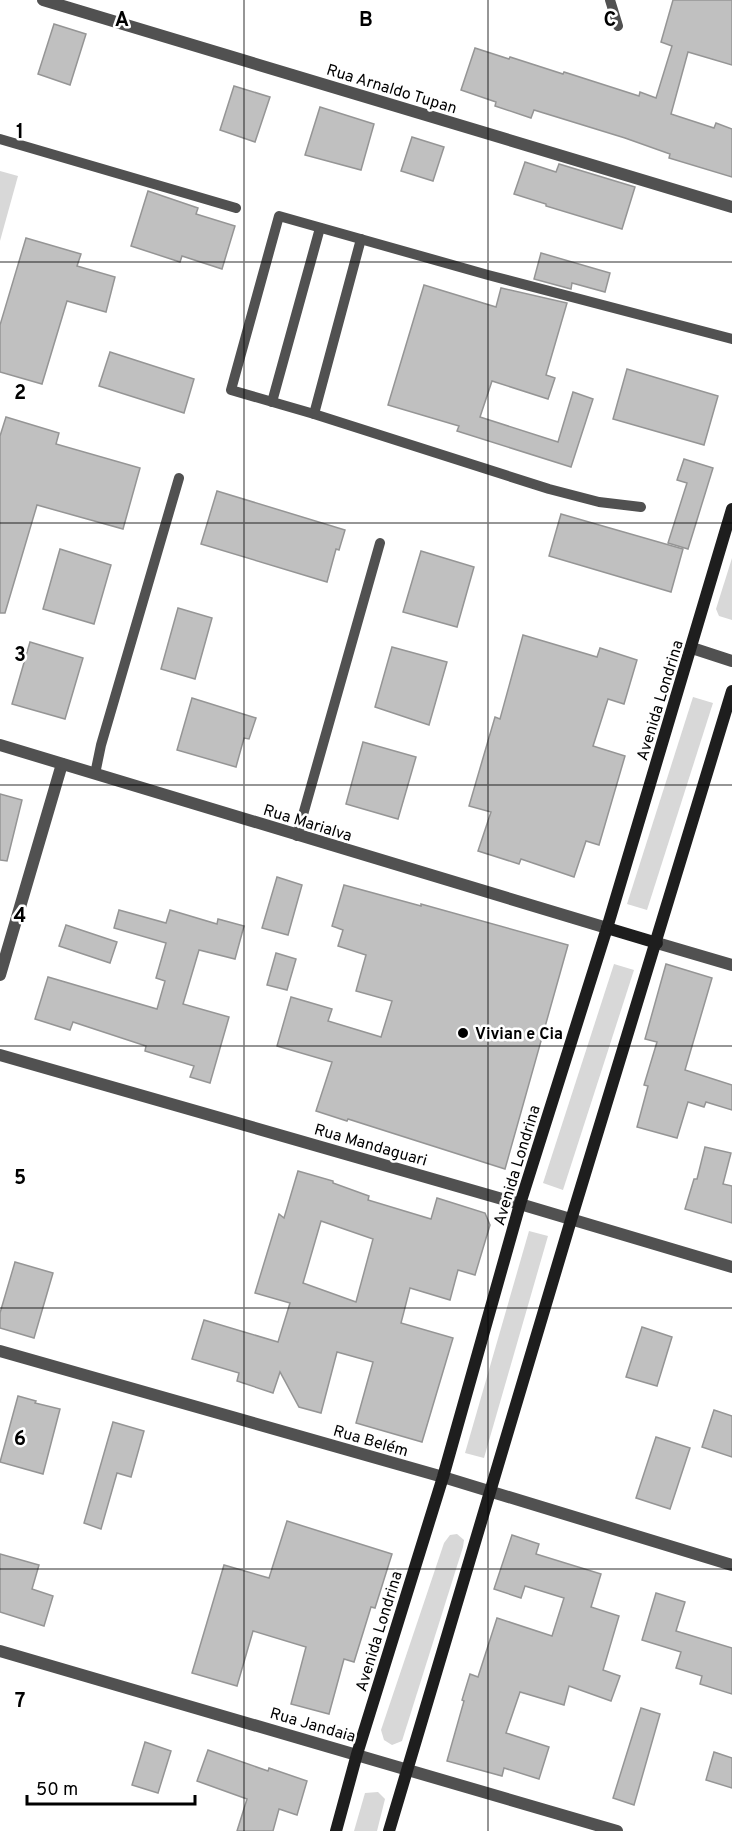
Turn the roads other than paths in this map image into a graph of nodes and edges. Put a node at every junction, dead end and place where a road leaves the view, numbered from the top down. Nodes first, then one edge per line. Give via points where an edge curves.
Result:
1 (43, 0) edge
2 (610, 0) edge
3 (618, 26) dead end
4 (0, 139) edge
5 (732, 207) edge
6 (236, 208) dead end
7 (320, 228) junction
8 (361, 239) junction
9 (732, 339) edge
10 (272, 402) junction
11 (314, 414) junction
12 (179, 478) dead end
13 (641, 507) dead end
14 (732, 510) edge
15 (380, 543) dead end
16 (692, 648) junction
17 (732, 661) edge
18 (732, 691) edge
19 (0, 746) edge
20 (62, 764) junction
21 (95, 774) junction
22 (297, 836) junction
23 (607, 928) junction
24 (657, 944) junction
25 (732, 965) edge
26 (0, 975) edge
27 (0, 1055) edge
28 (520, 1204) junction
29 (571, 1220) junction
30 (732, 1268) edge
31 (0, 1351) edge
32 (443, 1478) junction
33 (491, 1492) junction
34 (732, 1565) edge
35 (0, 1651) edge
36 (357, 1754) junction
37 (406, 1769) junction
38 (336, 1831) edge
39 (389, 1831) edge
40 (617, 1831) edge

1 - 5 street, Rua Arnaldo Tupan
2 - 3 lane
4 - 6 lane
7 - 8 lane
7 - 10 lane
7 - 10 lane via 279,216 231,390
8 - 9 lane
8 - 11 lane
10 - 11 lane
11 - 13 lane via 549,489 599,502
12 - 21 lane
14 - 16 main road, Avenida Londrina
15 - 22 lane
16 - 17 street
16 - 23 main road, Avenida Londrina
18 - 24 main road
19 - 20 street, Rua Marialva
20 - 21 street, Rua Marialva
20 - 26 street
21 - 22 street, Rua Marialva
22 - 23 street, Rua Marialva
23 - 24 main road
23 - 28 main road, Avenida Londrina
24 - 25 street
24 - 29 main road
27 - 28 street, Rua Mandaguari
28 - 29 street, Rua Mandaguari
28 - 32 main road, Avenida Londrina
29 - 30 street, Rua Mandaguari
29 - 33 main road
31 - 32 street, Rua Belém
32 - 33 street, Rua Belém
32 - 36 main road, Avenida Londrina
33 - 34 street, Rua Belém
33 - 37 main road
35 - 36 street, Rua Jandaia
36 - 37 street, Rua Jandaia
36 - 38 main road, Avenida Londrina
37 - 39 main road
37 - 40 street, Rua Jandaia

